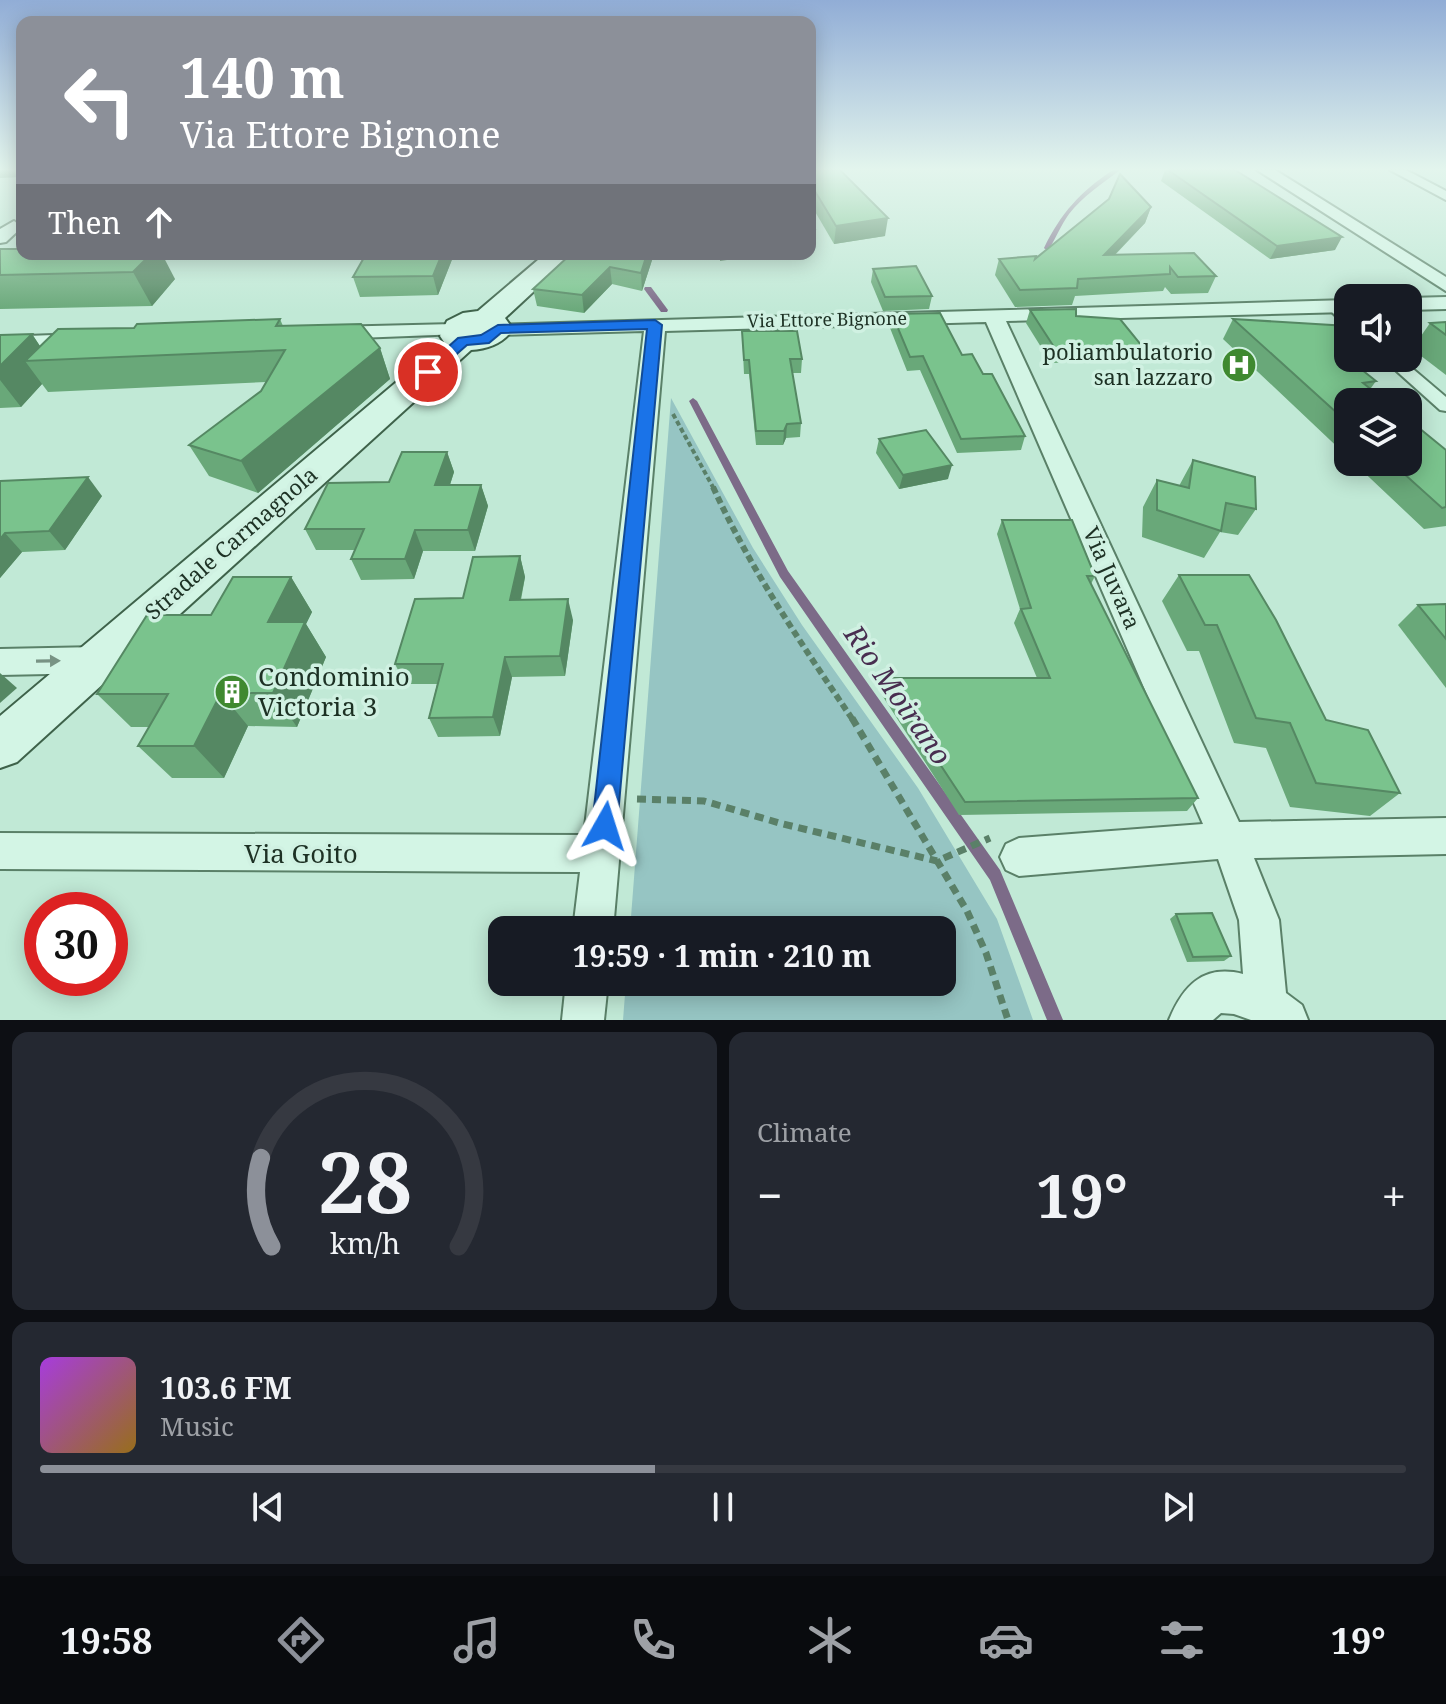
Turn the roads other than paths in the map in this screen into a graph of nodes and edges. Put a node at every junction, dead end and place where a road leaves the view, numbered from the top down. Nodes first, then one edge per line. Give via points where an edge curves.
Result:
1 (1339, 218) edge
2 (7, 226) edge
3 (0, 238) edge
4 (554, 260) edge
5 (1446, 285) edge
6 (1446, 303) edge
7 (1422, 304) edge
8 (1334, 311) edge
9 (994, 317) junction
10 (655, 325) junction
11 (475, 330) junction
12 (317, 333) edge
13 (102, 339) edge
14 (0, 343) edge
15 (1406, 372) edge
16 (1446, 406) edge
17 (97, 660) junction
18 (0, 662) edge
19 (0, 746) edge
20 (1446, 836) edge
21 (1229, 840) junction
22 (1008, 846) road end
23 (0, 851) edge
24 (602, 854) junction
25 (595, 916) edge
26 (586, 996) edge
27 (1276, 1012) edge
28 (583, 1020) edge
29 (1190, 1020) edge

1 - 5 street
2 - 3 street
4 - 11 main road, Stradale Carmagnola
6 - 7 street
8 - 9 street, Via Ettore Bignone
9 - 10 street, Via Ettore Bignone
9 - 21 street, Via Juvara
10 - 11 street, Via Ettore Bignone
10 - 24 street
11 - 12 street, Via Ettore Bignone
11 - 17 main road, Stradale Carmagnola
13 - 14 street
15 - 16 street
18 -> 17 street
17 - 19 main road, Stradale Carmagnola
20 - 21 street
21 - 22 street
21 - 27 street, Via Juvara via 1259,920
23 - 24 street, Via Goito
24 - 25 street
26 - 28 street
27 - 29 street via 1244,994 1223,991 1206,996

